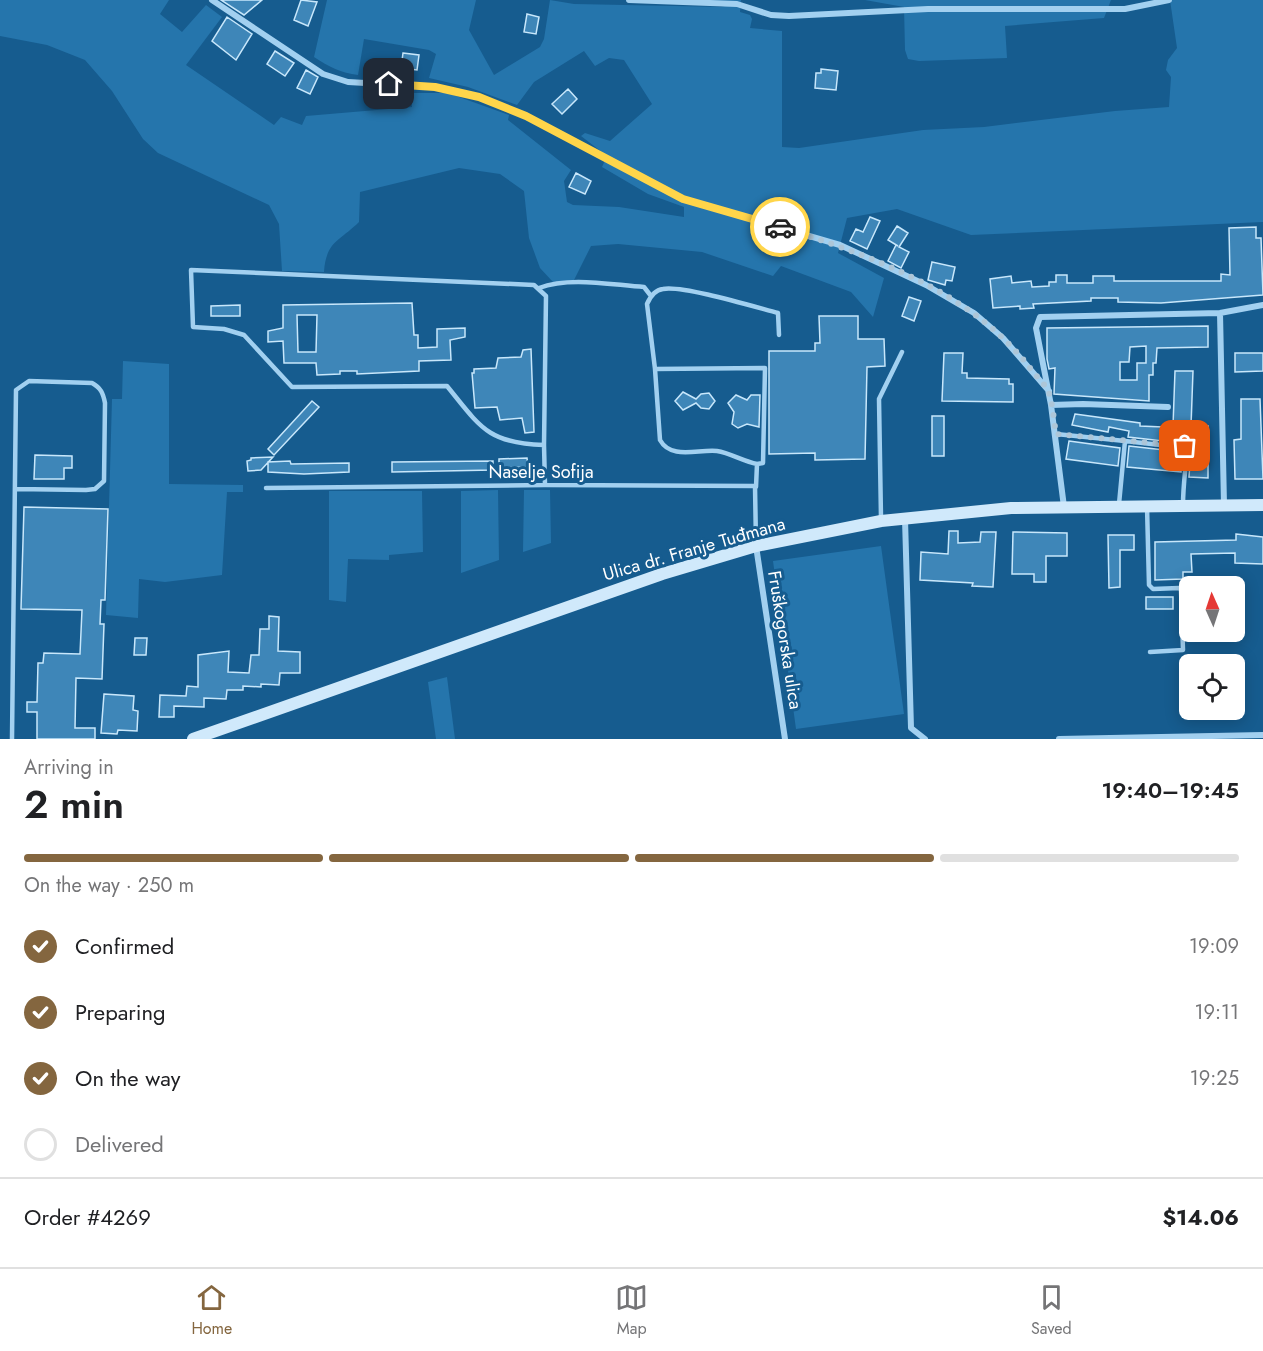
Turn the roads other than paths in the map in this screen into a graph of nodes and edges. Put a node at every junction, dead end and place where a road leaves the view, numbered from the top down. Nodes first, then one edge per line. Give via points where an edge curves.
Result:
1 (212, 0) edge
2 (629, 0) edge
3 (1169, 0) edge
4 (539, 288) junction
5 (651, 296) junction
6 (1263, 305) edge
7 (1220, 313) junction
8 (779, 335) dead end
9 (902, 352) dead end
10 (654, 369) junction
11 (1049, 391) junction
12 (1051, 405) junction
13 (1168, 407) dead end
14 (1056, 434) junction
15 (1125, 441) junction
16 (544, 445) junction
17 (757, 464) junction
18 (545, 485) junction
19 (266, 488) dead end
20 (16, 489) junction
21 (755, 490) junction
22 (1183, 505) junction
23 (1224, 505) junction
24 (1263, 505) edge
25 (1147, 506) junction
26 (1064, 507) junction
27 (1118, 507) junction
28 (905, 518) junction
29 (881, 521) junction
30 (756, 546) junction
31 (1150, 651) dead end
32 (1263, 735) edge
33 (1200, 737) edge
34 (12, 739) edge
35 (193, 739) edge
36 (785, 739) edge
37 (925, 739) edge
38 (1059, 739) edge

1 - 11 street via 323,74 348,82 435,87 479,97 526,116 683,199 840,245 879,263 974,313 1010,346
2 - 3 street via 737,4 771,15 789,16 928,9 1125,9
4 - 5 lane via 578,283 644,287
4 - 16 lane via 546,296
4 - 16 lane via 522,284 191,270 193,327 224,328 244,334 292,387 447,386 494,437 517,444
5 - 8 lane via 662,289 680,290 778,313
5 - 10 lane via 647,304
6 - 7 street
7 - 11 street via 1040,317 1036,327
7 - 23 street
9 - 29 lane via 879,399
10 - 17 lane via 663,446 677,452 716,451
10 - 17 lane via 765,368 765,446 763,463
11 - 12 street
12 - 13 street
12 - 14 street
14 - 15 lane
14 - 26 street
15 - 22 lane via 1187,448
15 - 27 lane
16 - 18 lane
17 - 21 lane
18 - 19 lane, Naselje Sofija
18 - 21 lane, Naselje Sofija via 755,486
20 - 20 lane via 16,390 29,381 92,382 98,386 105,403 104,481 95,489 86,490
20 - 34 lane
21 - 30 lane
22 - 23 main road, Ulica dr. Franje Tuđmana
22 - 25 main road, Ulica dr. Franje Tuđmana
23 - 24 main road, Ulica dr. Franje Tuđmana
25 - 27 main road, Ulica dr. Franje Tuđmana
25 - 31 lane via 1149,585 1153,589 1182,590 1183,650
26 - 27 main road, Ulica dr. Franje Tuđmana
26 - 28 main road, Ulica dr. Franje Tuđmana
28 - 29 main road, Ulica dr. Franje Tuđmana
28 - 37 street via 910,728
29 - 30 main road, Ulica dr. Franje Tuđmana
30 - 35 main road, Ulica dr. Franje Tuđmana via 651,577
30 - 36 street, Fruškogorska ulica
32 - 33 street
33 - 38 street

